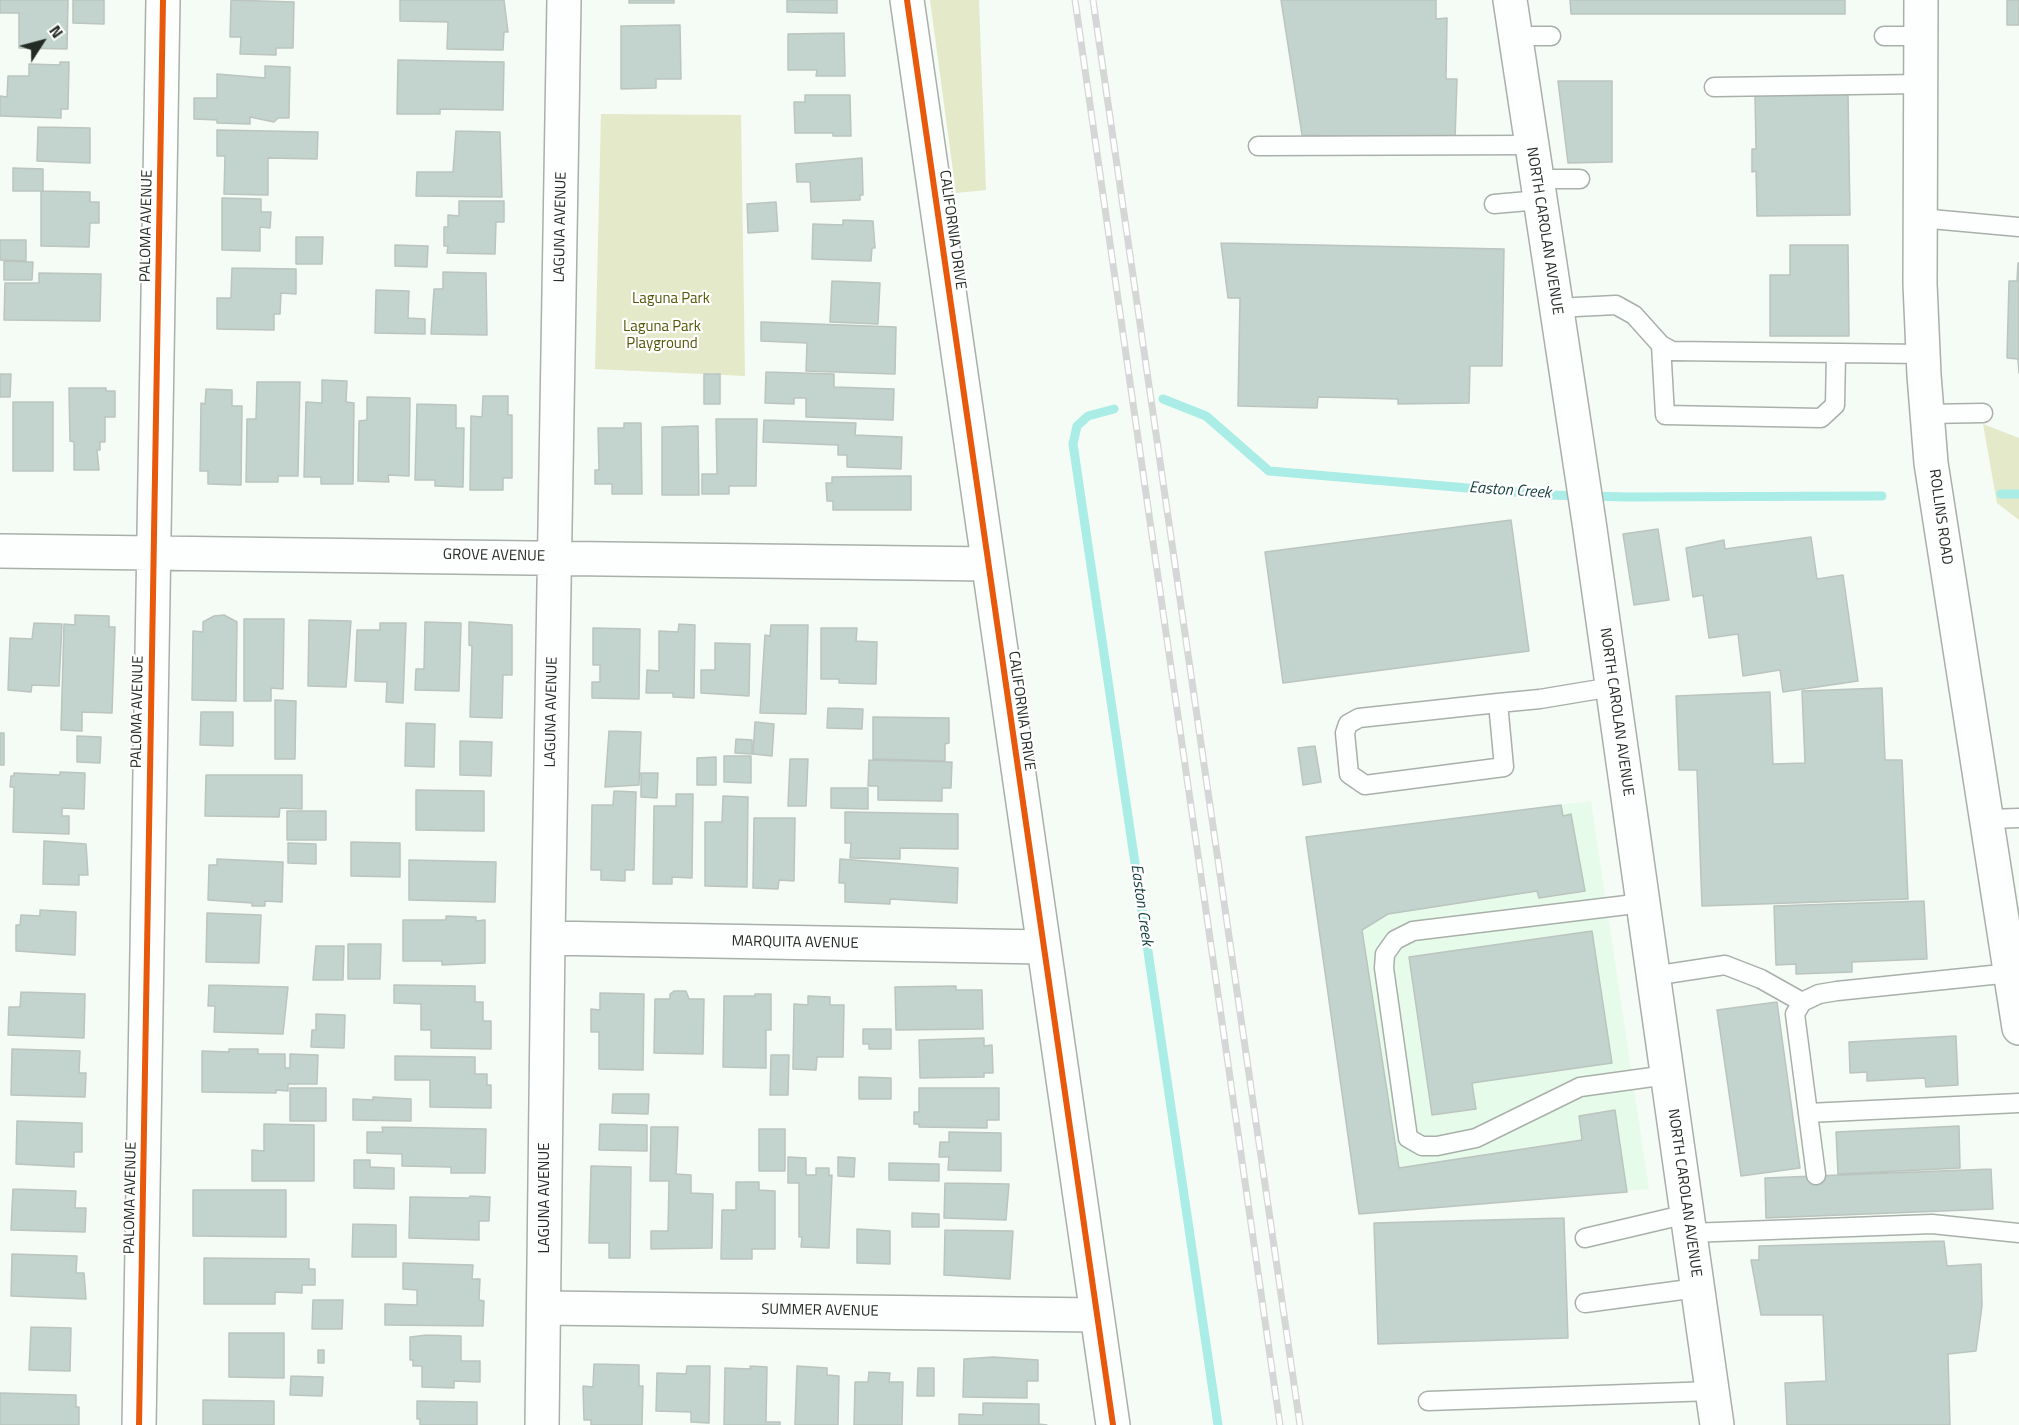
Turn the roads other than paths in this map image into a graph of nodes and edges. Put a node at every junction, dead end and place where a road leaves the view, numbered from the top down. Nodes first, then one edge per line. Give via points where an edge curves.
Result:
1 (163, 0) edge
2 (564, 0) edge
3 (907, 0) edge
4 (1510, 0) edge
5 (1921, 0) edge
6 (1515, 36) junction
7 (1551, 36) dead end
8 (1884, 36) dead end
9 (1921, 36) junction
10 (1921, 84) junction
11 (1714, 87) dead end
12 (1532, 145) junction
13 (1258, 146) dead end
14 (1580, 179) dead end
15 (1538, 189) junction
16 (1494, 204) dead end
17 (1920, 218) junction
18 (2019, 227) edge
19 (1556, 308) junction
20 (1661, 345) junction
21 (1836, 354) junction
22 (1923, 354) junction
23 (1983, 413) dead end
24 (1927, 414) junction
25 (0, 551) edge
26 (153, 552) junction
27 (555, 557) junction
28 (988, 564) junction
29 (1612, 687) junction
30 (1498, 703) junction
31 (2019, 818) edge
32 (1987, 819) junction
33 (1643, 903) junction
34 (548, 938) junction
35 (1043, 947) junction
36 (2011, 973) junction
37 (1653, 976) junction
38 (1802, 1002) junction
39 (2019, 1028) edge
40 (1667, 1075) junction
41 (2019, 1103) edge
42 (1808, 1113) junction
43 (1816, 1175) dead end
44 (1688, 1224) junction
45 (2019, 1233) edge
46 (1585, 1238) dead end
47 (1698, 1288) junction
48 (1585, 1303) dead end
49 (544, 1308) junction
50 (1096, 1315) junction
51 (1712, 1391) junction
52 (1428, 1401) dead end
53 (139, 1425) edge
54 (542, 1425) edge
55 (1113, 1425) edge
56 (1717, 1425) edge

1 - 26 street, PALOMA AVENUE
2 - 27 street, LAGUNA AVENUE
3 - 28 street, CALIFORNIA DRIVE
4 - 6 street, NORTH CAROLAN AVENUE
5 - 9 street, ROLLINS ROAD
6 - 7 lane
6 - 12 street, NORTH CAROLAN AVENUE
8 - 9 lane
9 - 10 street, ROLLINS ROAD
10 - 11 lane
10 - 17 street, ROLLINS ROAD
12 - 13 lane
12 - 15 street, NORTH CAROLAN AVENUE
14 - 15 lane
15 - 16 lane
15 - 19 street, NORTH CAROLAN AVENUE
17 - 18 lane
17 - 22 street, ROLLINS ROAD
19 - 20 lane via 1616,305 1634,315
19 - 29 street, NORTH CAROLAN AVENUE
20 - 21 lane via 1672,351
20 - 21 lane via 1665,415 1821,418 1835,405
21 - 22 lane
22 - 24 street, ROLLINS ROAD
23 - 24 lane
24 - 32 street, ROLLINS ROAD
25 - 26 street, GROVE AVENUE
26 - 27 street, GROVE AVENUE
26 - 53 street, PALOMA AVENUE
27 - 28 street, GROVE AVENUE
27 - 34 street, LAGUNA AVENUE
28 - 35 street, CALIFORNIA DRIVE
29 - 30 lane
29 - 33 street, NORTH CAROLAN AVENUE
30 - 30 lane via 1359,718 1348,724 1345,733 1349,774 1365,785 1504,767
31 - 32 lane
32 - 36 street, ROLLINS ROAD
33 - 37 street, NORTH CAROLAN AVENUE
33 - 40 lane via 1413,931 1395,940 1385,954 1384,968 1408,1138 1422,1146 1476,1138 1580,1087
34 - 35 street, MARQUITA AVENUE
34 - 49 street, LAGUNA AVENUE
35 - 50 street, CALIFORNIA DRIVE
36 - 38 lane via 1837,991
36 - 39 street, ROLLINS ROAD
37 - 38 lane via 1725,965
37 - 40 street, NORTH CAROLAN AVENUE
38 - 42 lane via 1795,1014
40 - 44 street, NORTH CAROLAN AVENUE
41 - 42 lane
42 - 43 lane
44 - 45 lane via 1932,1224
44 - 46 lane
44 - 47 street, NORTH CAROLAN AVENUE
47 - 48 lane
47 - 51 street, NORTH CAROLAN AVENUE
49 - 50 street, SUMMER AVENUE
49 - 54 street, LAGUNA AVENUE
50 - 55 street, CALIFORNIA DRIVE
51 - 52 lane
51 - 56 street, NORTH CAROLAN AVENUE

